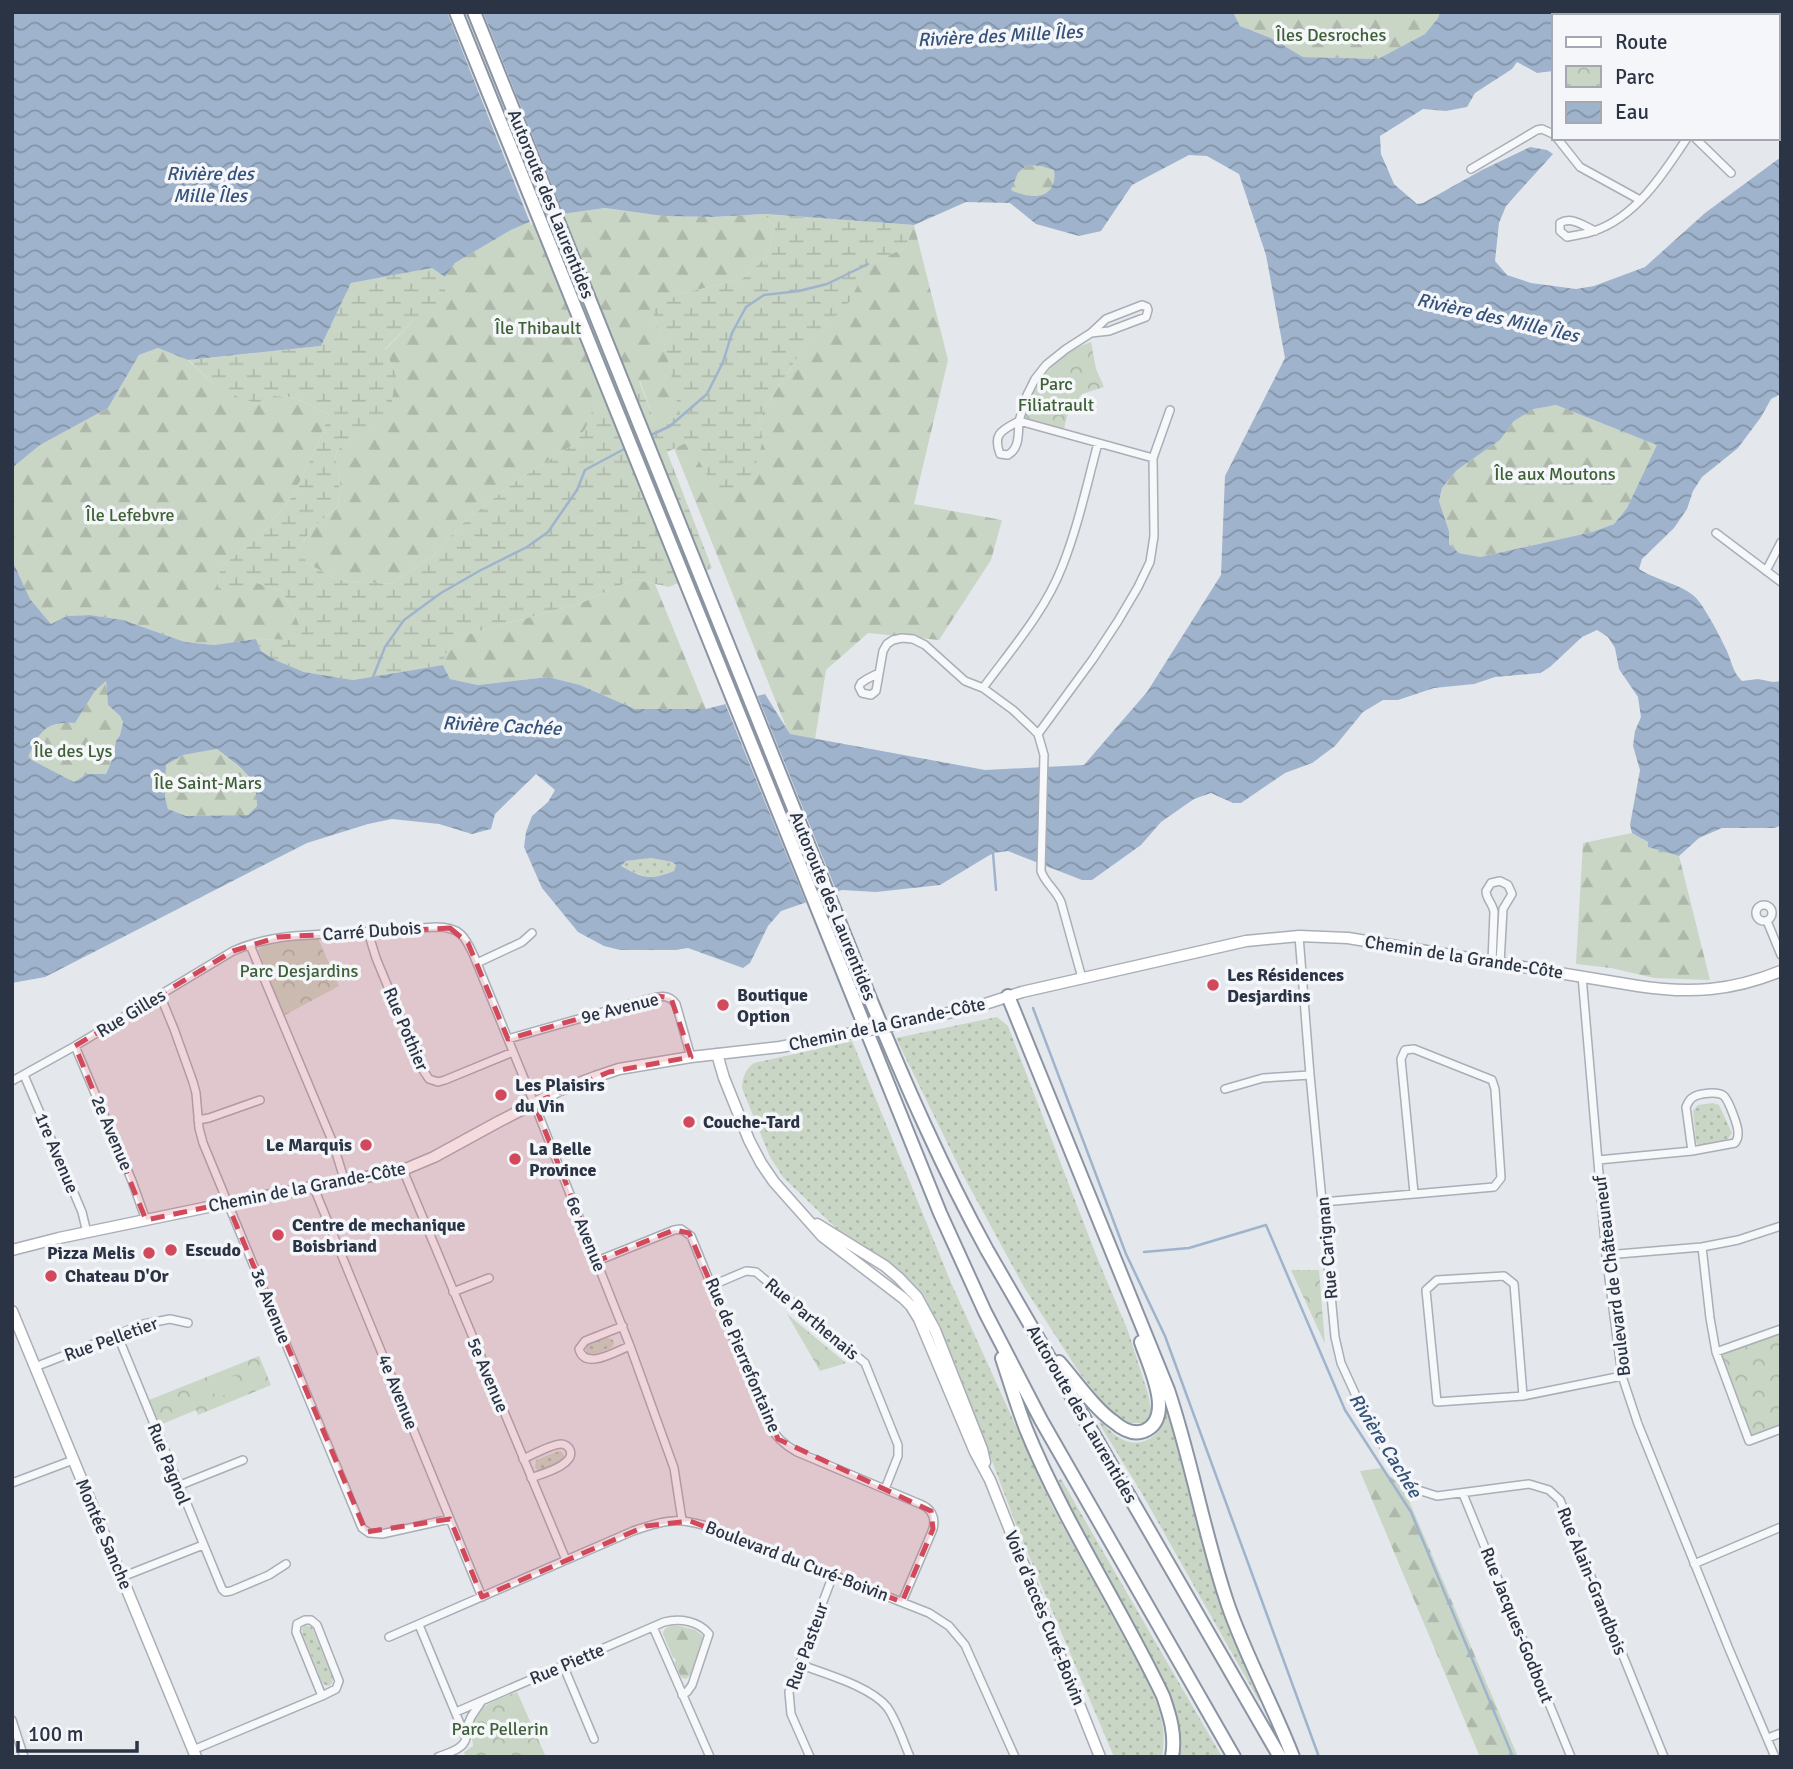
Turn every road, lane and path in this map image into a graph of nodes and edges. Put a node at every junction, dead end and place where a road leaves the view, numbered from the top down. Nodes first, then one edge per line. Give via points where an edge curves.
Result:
1 (456, 12) edge
2 (474, 12) edge
3 (1552, 134) edge
4 (1559, 140) edge
5 (1685, 140) edge
6 (1697, 140) edge
7 (1471, 169) dead end
8 (1731, 173) dead end
9 (1640, 200) junction
10 (1595, 231) dead end
11 (1091, 333) junction
12 (1170, 410) dead end
13 (1019, 421) junction
14 (1098, 443) junction
15 (1153, 458) junction
16 (1716, 533) dead end
17 (1781, 542) edge
18 (1766, 571) junction
19 (1781, 582) edge
20 (879, 673) dead end
21 (983, 688) junction
22 (1038, 734) junction
23 (1767, 921) dead end
24 (368, 932) junction
25 (532, 933) dead end
26 (1299, 936) junction
27 (250, 944) junction
28 (1781, 955) edge
29 (1496, 962) junction
30 (477, 963) junction
31 (1781, 971) edge
32 (1582, 976) junction
33 (1082, 978) junction
34 (160, 995) junction
35 (1008, 996) junction
36 (508, 1039) junction
37 (75, 1046) junction
38 (513, 1052) junction
39 (717, 1054) junction
40 (691, 1057) junction
41 (24, 1075) junction
42 (1310, 1075) junction
43 (12, 1081) edge
44 (1226, 1088) dead end
45 (260, 1100) dead end
46 (534, 1103) junction
47 (198, 1120) junction
48 (1692, 1150) junction
49 (1598, 1160) junction
50 (403, 1170) junction
51 (345, 1182) junction
52 (314, 1188) junction
53 (1414, 1193) junction
54 (1323, 1202) junction
55 (227, 1203) junction
56 (146, 1220) junction
57 (1781, 1226) edge
58 (87, 1233) junction
59 (1109, 1245) junction
60 (1702, 1247) junction
61 (12, 1250) edge
62 (1606, 1255) junction
63 (597, 1261) junction
64 (489, 1278) dead end
65 (712, 1285) junction
66 (453, 1292) junction
67 (12, 1311) edge
68 (985, 1312) junction
69 (188, 1324) dead end
70 (623, 1326) junction
71 (1781, 1329) edge
72 (117, 1334) junction
73 (1039, 1339) junction
74 (630, 1346) junction
75 (1716, 1352) junction
76 (35, 1367) junction
77 (1622, 1376) junction
78 (1523, 1396) junction
79 (1781, 1429) edge
80 (523, 1459) junction
81 (73, 1460) junction
82 (243, 1460) dead end
83 (531, 1478) junction
84 (12, 1483) edge
85 (178, 1486) junction
86 (885, 1489) junction
87 (1463, 1493) junction
88 (450, 1519) junction
89 (682, 1520) junction
90 (1781, 1527) edge
91 (203, 1545) junction
92 (566, 1560) junction
93 (286, 1564) dead end
94 (1694, 1564) junction
95 (833, 1575) junction
96 (122, 1577) junction
97 (482, 1597) junction
98 (902, 1602) junction
99 (419, 1625) junction
100 (653, 1627) junction
101 (388, 1637) dead end
102 (799, 1664) junction
103 (563, 1665) junction
104 (682, 1695) junction
105 (322, 1696) junction
106 (481, 1701) junction
107 (456, 1712) junction
108 (12, 1720) edge
109 (1781, 1733) edge
110 (464, 1734) junction
111 (1768, 1738) junction
112 (594, 1739) dead end
113 (195, 1754) edge
114 (24, 1757) edge
115 (438, 1757) edge
116 (710, 1757) edge
117 (810, 1757) edge
118 (910, 1757) edge
119 (1015, 1757) edge
120 (1100, 1757) edge
121 (1172, 1757) edge
122 (1234, 1757) edge
123 (1280, 1757) edge
124 (1293, 1757) edge
125 (1571, 1757) edge
126 (1664, 1757) edge
127 (1775, 1757) edge

1 - 68 highway, Autoroute des Laurentides via 927,1184
2 - 73 highway, Autoroute des Laurentides via 901,1073 976,1229
3 - 7 street via 1537,130
4 - 9 street via 1580,167
5 - 9 street
6 - 8 street
9 - 10 street
11 - 11 street via 1106,319 1147,307 1146,317
11 - 13 street via 1046,365 1027,395
12 - 15 street
13 - 13 street via 1014,452 1000,454 1000,432
13 - 14 street
14 - 15 street
14 - 21 street via 1062,568 1035,616
15 - 22 street via 1150,562 1118,621
16 - 18 street
17 - 18 street
18 - 19 street
20 - 21 street via 887,644 894,639 913,639 965,681
21 - 22 street
22 - 33 street via 1044,755 1042,876 1061,902
23 - 28 street
24 - 27 street, Carré Dubois via 278,937
24 - 30 street, Carré Dubois via 450,928 464,936
24 - 38 street, Rue Pothier via 429,1079 445,1080
25 - 30 street
26 - 29 main road, Chemin de la Grande-Côte via 1343,937
26 - 33 main road, Chemin de la Grande-Côte via 1239,942
26 - 42 street, Rue Carignan
27 - 34 street, Rue Gilles
27 - 51 street
29 - 29 street via 1502,911 1512,894 1500,881 1491,883 1486,894 1494,912
29 - 32 main road, Chemin de la Grande-Côte
30 - 36 street, Carré Dubois
31 - 32 main road, Chemin de la Grande-Côte via 1735,986 1696,991
32 - 49 street, Boulevard de Châteauneuf
33 - 35 main road, Chemin de la Grande-Côte
34 - 37 street, Rue Gilles
34 - 47 street, 3e Avenue via 193,1082
35 - 39 main road, Chemin de la Grande-Côte, bridge via 905,1023
35 - 59 highway
36 - 38 street, Carré Dubois
36 - 40 street, 9e Avenue via 665,996 676,1004
37 - 41 street, Rue Gilles
37 - 56 street, 2e Avenue
38 - 46 street, Carré Dubois
39 - 40 main road, Chemin de la Grande-Côte
39 - 120 main road, Voie d'accès Curé-Boivin via 756,1155 774,1182 822,1236 915,1312 990,1480
40 - 46 main road, Chemin de la Grande-Côte via 609,1072
41 - 43 street, Rue Gilles
41 - 58 street, 1re Avenue
42 - 44 street via 1263,1078
42 - 54 street, Rue Carignan
45 - 47 street
46 - 50 main road, Chemin de la Grande-Côte
46 - 63 street, 6e Avenue
47 - 55 street, 3e Avenue
48 - 48 street via 1735,1143 1738,1128 1723,1096 1717,1093 1689,1100
48 - 49 street
49 - 62 street, Boulevard de Châteauneuf
50 - 51 main road, Chemin de la Grande-Côte
50 - 66 street, 5e Avenue
51 - 52 main road, Chemin de la Grande-Côte
52 - 55 main road, Chemin de la Grande-Côte
52 - 88 street, 4e Avenue
53 - 53 street via 1493,1187 1500,1178 1492,1080 1414,1049 1405,1050 1401,1059
53 - 54 street
54 - 87 street, Rue Carignan via 1335,1337 1341,1363 1363,1411 1403,1480 1437,1496
55 - 56 main road, Chemin de la Grande-Côte
55 - 88 street, 3e Avenue via 363,1530 382,1534
56 - 58 main road, Chemin de la Grande-Côte
57 - 60 street
58 - 61 main road, Chemin de la Grande-Côte
59 - 73 highway via 1158,1395 1157,1420 1138,1432 1112,1421
59 - 124 highway via 1175,1412 1230,1611
60 - 62 street
60 - 75 street
62 - 77 street, Boulevard de Châteauneuf
63 - 65 street, Rue de Pierrefontaine via 681,1229 694,1239
63 - 70 street, 6e Avenue
64 - 66 street
65 - 86 street, Rue de Pierrefontaine via 774,1434 797,1452
65 - 86 street, Rue Parthenais via 746,1271 756,1272 865,1363 898,1445
66 - 80 street, 5e Avenue
67 - 76 main road, Montée Sanche
68 - 121 highway via 1033,1444 1163,1696 1172,1729
68 - 122 highway, Autoroute des Laurentides via 1063,1459
69 - 72 street, Rue Pelletier via 163,1320
70 - 74 street, 6e Avenue
70 - 74 street via 583,1342 580,1354 591,1360
71 - 75 street
72 - 76 street, Rue Pelletier
72 - 85 street, Rue Pagnol
73 - 123 highway, Autoroute des Laurentides
74 - 89 street, 6e Avenue via 672,1460
75 - 79 street via 1749,1440
76 - 81 main road, Montée Sanche
77 - 78 street
77 - 94 street, Boulevard de Châteauneuf
78 - 78 street via 1437,1402 1426,1290 1437,1280 1504,1276 1514,1284
80 - 83 street, 5e Avenue
80 - 83 street via 560,1444 570,1451 566,1463
81 - 84 street
81 - 96 main road, Montée Sanche
82 - 85 street
83 - 92 street, 5e Avenue
85 - 91 street, Rue Pagnol
86 - 98 street, Rue de Pierrefontaine via 925,1506 934,1520
87 - 125 street, Rue Jacques-Godbout
87 - 126 street, Rue Alain-Grandbois via 1529,1484 1549,1490 1560,1500
88 - 97 street, 4e Avenue
89 - 92 street, Boulevard du Curé-Boivin via 646,1526
89 - 95 street, Boulevard du Curé-Boivin
90 - 94 street
91 - 93 street, Rue Pagnol via 225,1592
91 - 96 street
92 - 97 street, Boulevard du Curé-Boivin
94 - 111 street, Boulevard de Châteauneuf
95 - 98 street, Boulevard du Curé-Boivin
95 - 102 street, Rue Pasteur
96 - 113 main road, Montée Sanche
97 - 99 street, Boulevard du Curé-Boivin
98 - 119 street, Boulevard du Curé-Boivin via 935,1616 962,1640
99 - 101 street, Boulevard du Curé-Boivin
99 - 107 street
100 - 103 street, Rue Piette
100 - 104 street
100 - 104 street, Rue Piette via 679,1620 701,1626 709,1634 692,1685
102 - 117 street, Rue Pasteur via 790,1686 789,1707
102 - 118 street via 878,1698 891,1714
103 - 106 street, Rue Piette
103 - 112 street
104 - 116 street
105 - 105 street via 336,1689 339,1681 317,1625 305,1620 297,1624 296,1632
105 - 113 street
106 - 107 street, Rue Piette
106 - 110 street
107 - 110 street
108 - 114 street
109 - 111 street
110 - 115 street via 465,1744
111 - 127 street, Boulevard de Châteauneuf

